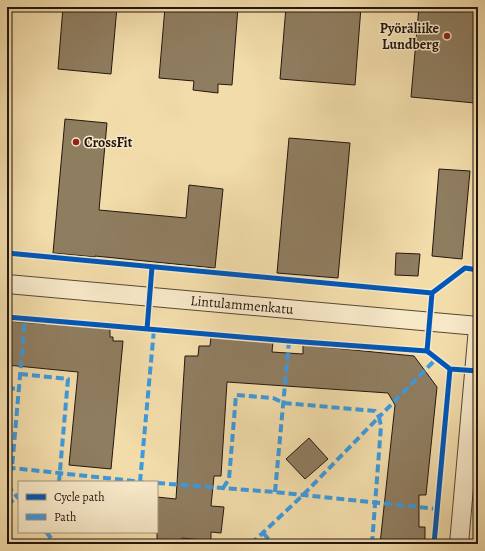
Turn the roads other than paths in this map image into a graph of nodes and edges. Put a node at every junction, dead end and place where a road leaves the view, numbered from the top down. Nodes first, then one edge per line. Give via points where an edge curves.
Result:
1 (7, 284) edge
2 (478, 327) edge
3 (459, 544) edge

1 - 2 street, Lintulammenkatu
2 - 3 street

